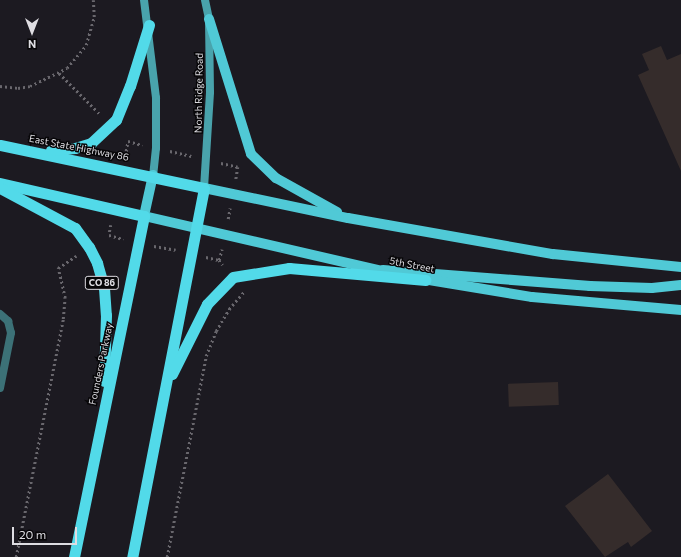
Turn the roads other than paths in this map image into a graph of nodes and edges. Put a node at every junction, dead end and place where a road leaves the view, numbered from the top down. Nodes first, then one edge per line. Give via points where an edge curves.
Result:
1 (144, 0) edge
2 (205, 0) edge
3 (209, 19) junction
4 (149, 25) junction
5 (0, 145) edge
6 (153, 175) junction
7 (0, 183) edge
8 (0, 188) edge
9 (204, 188) junction
10 (144, 216) junction
11 (348, 218) junction
12 (197, 228) junction
13 (681, 267) edge
14 (373, 269) junction
15 (425, 280) junction
16 (681, 285) edge
17 (681, 310) edge
18 (0, 314) edge
19 (0, 388) edge
20 (165, 389) junction
21 (100, 429) junction
22 (74, 557) edge
23 (132, 557) edge

1 - 4 main road
2 - 3 main road, North Ridge Road
3 - 9 main road, North Ridge Road via 210,92
3 - 11 main road via 251,154 276,178
4 - 5 highway via 130,86 111,126 91,143 58,150
4 - 6 main road via 156,98
5 - 6 highway, East State Highway 86
6 - 9 highway
6 - 10 main road, Founders Parkway
7 - 10 highway
8 - 21 highway, CO 86 via 75,228 97,263 104,288 106,316
9 - 11 main road
9 - 12 highway
10 - 12 main road, 5th Street
10 - 21 highway, Founders Parkway
11 - 13 main road via 553,254
12 - 14 main road, 5th Street
12 - 20 highway
14 - 15 main road, 5th Street
14 - 16 main road via 590,286 652,288
15 - 17 main road, 5th Street via 532,297
15 - 20 highway via 289,268 233,277 207,304
18 - 19 lane via 8,321 11,333
20 - 23 highway
21 - 22 highway, Founders Parkway / CO 86

